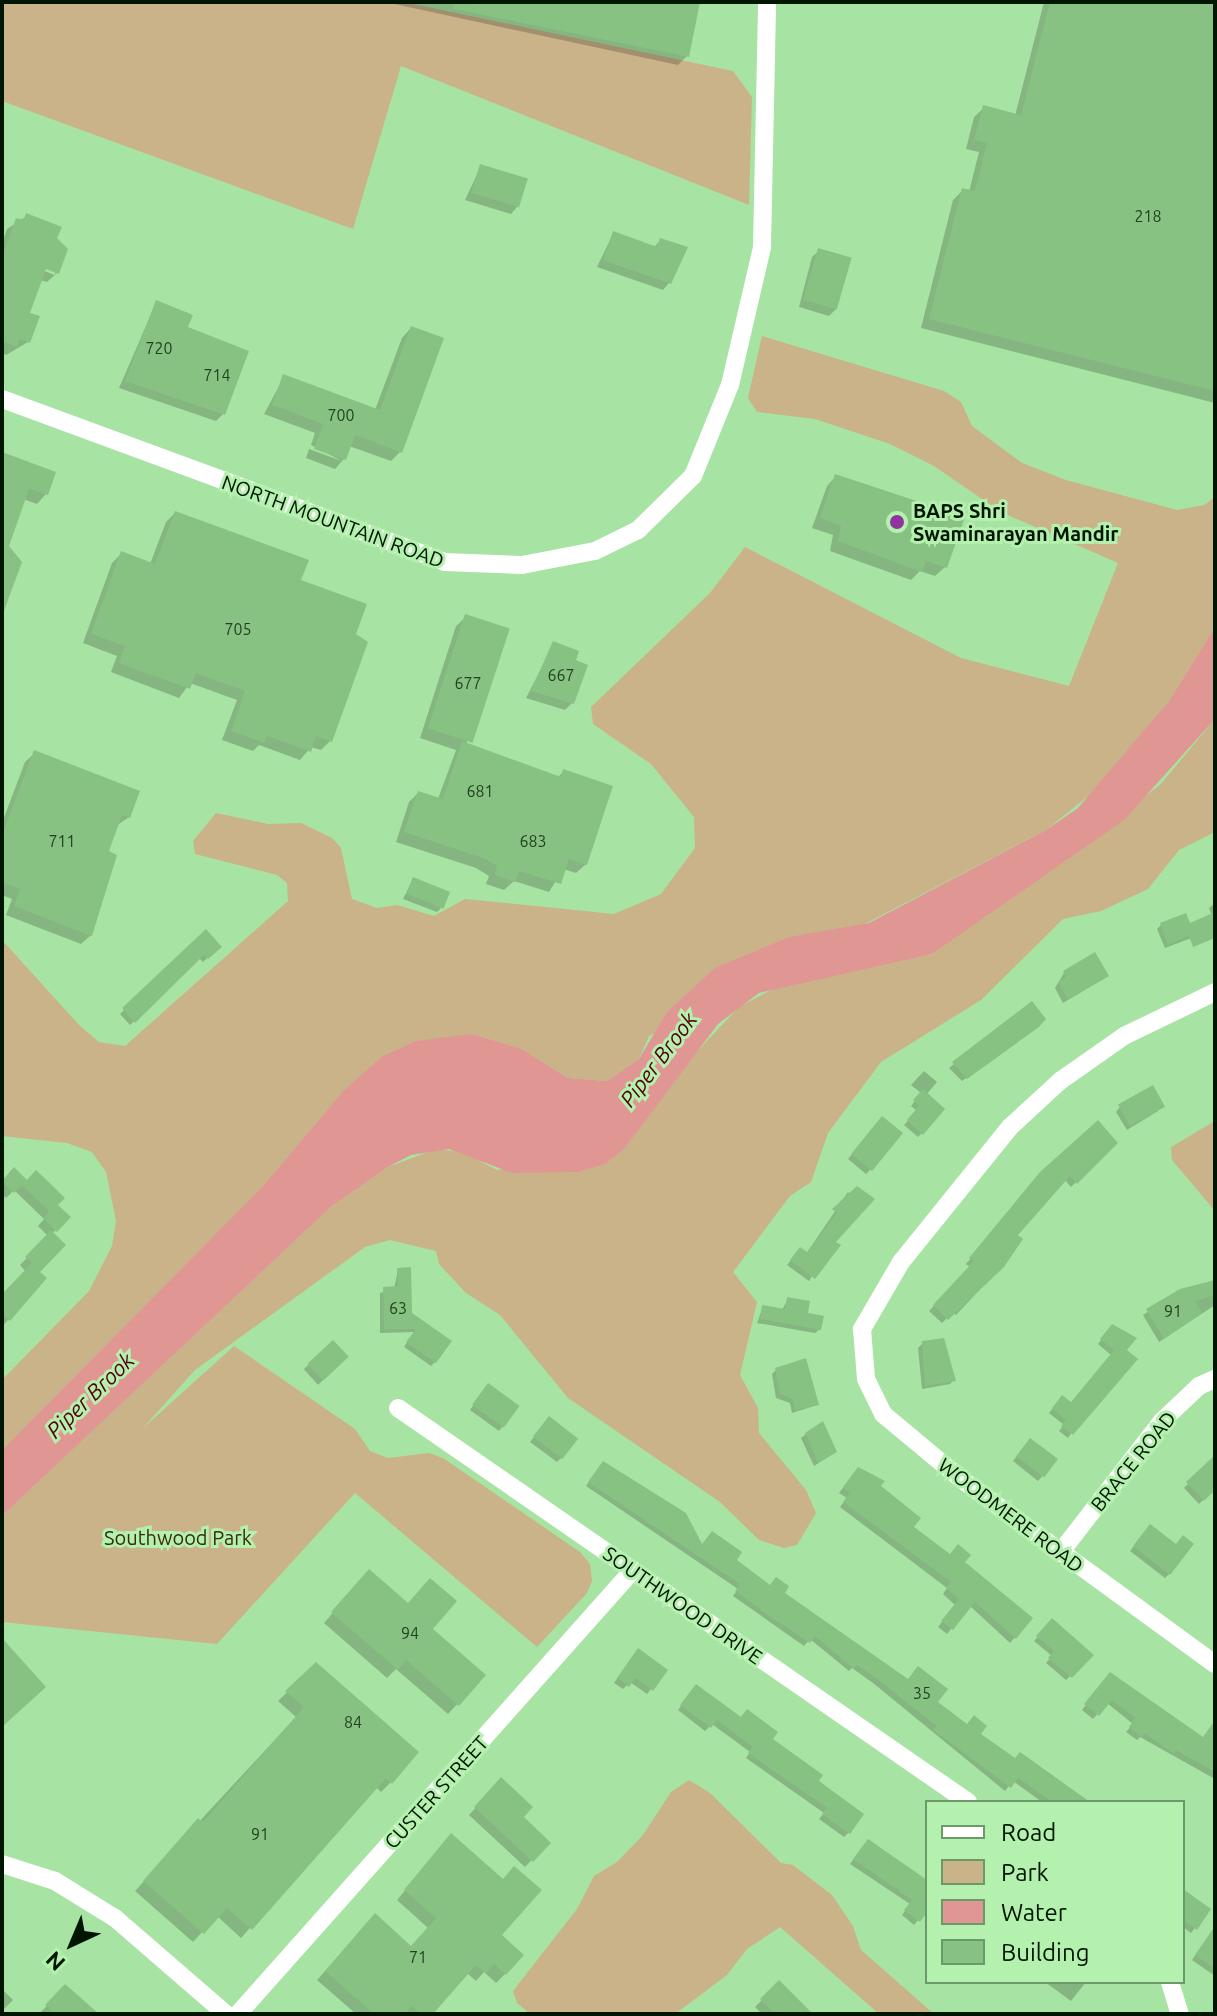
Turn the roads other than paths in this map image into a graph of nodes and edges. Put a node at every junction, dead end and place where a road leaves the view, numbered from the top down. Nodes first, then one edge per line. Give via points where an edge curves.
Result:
1 (767, 2) edge
2 (2, 399) edge
3 (1215, 992) edge
4 (1215, 1379) edge
5 (398, 1408) dead end
6 (1060, 1553) junction
7 (633, 1570) junction
8 (1215, 1664) edge
9 (965, 1800) edge
10 (2, 1864) edge
11 (1171, 1984) edge
12 (226, 2014) edge
13 (238, 2014) edge
14 (1180, 2014) edge

1 - 2 street, NORTH MOUNTAIN ROAD via 762,247 730,385 693,476 638,530 595,551 522,565 444,562
3 - 6 street, WOODMERE ROAD via 1124,1036 1060,1081 1010,1127 901,1262 862,1329 866,1379 883,1414
4 - 6 street, BRACE ROAD via 1199,1386 1162,1421
5 - 7 street, SOUTHWOOD DRIVE
6 - 8 street, WOODMERE ROAD
7 - 9 street, SOUTHWOOD DRIVE
7 - 13 street, CUSTER STREET
10 - 12 street via 55,1881 115,1918
11 - 14 street

